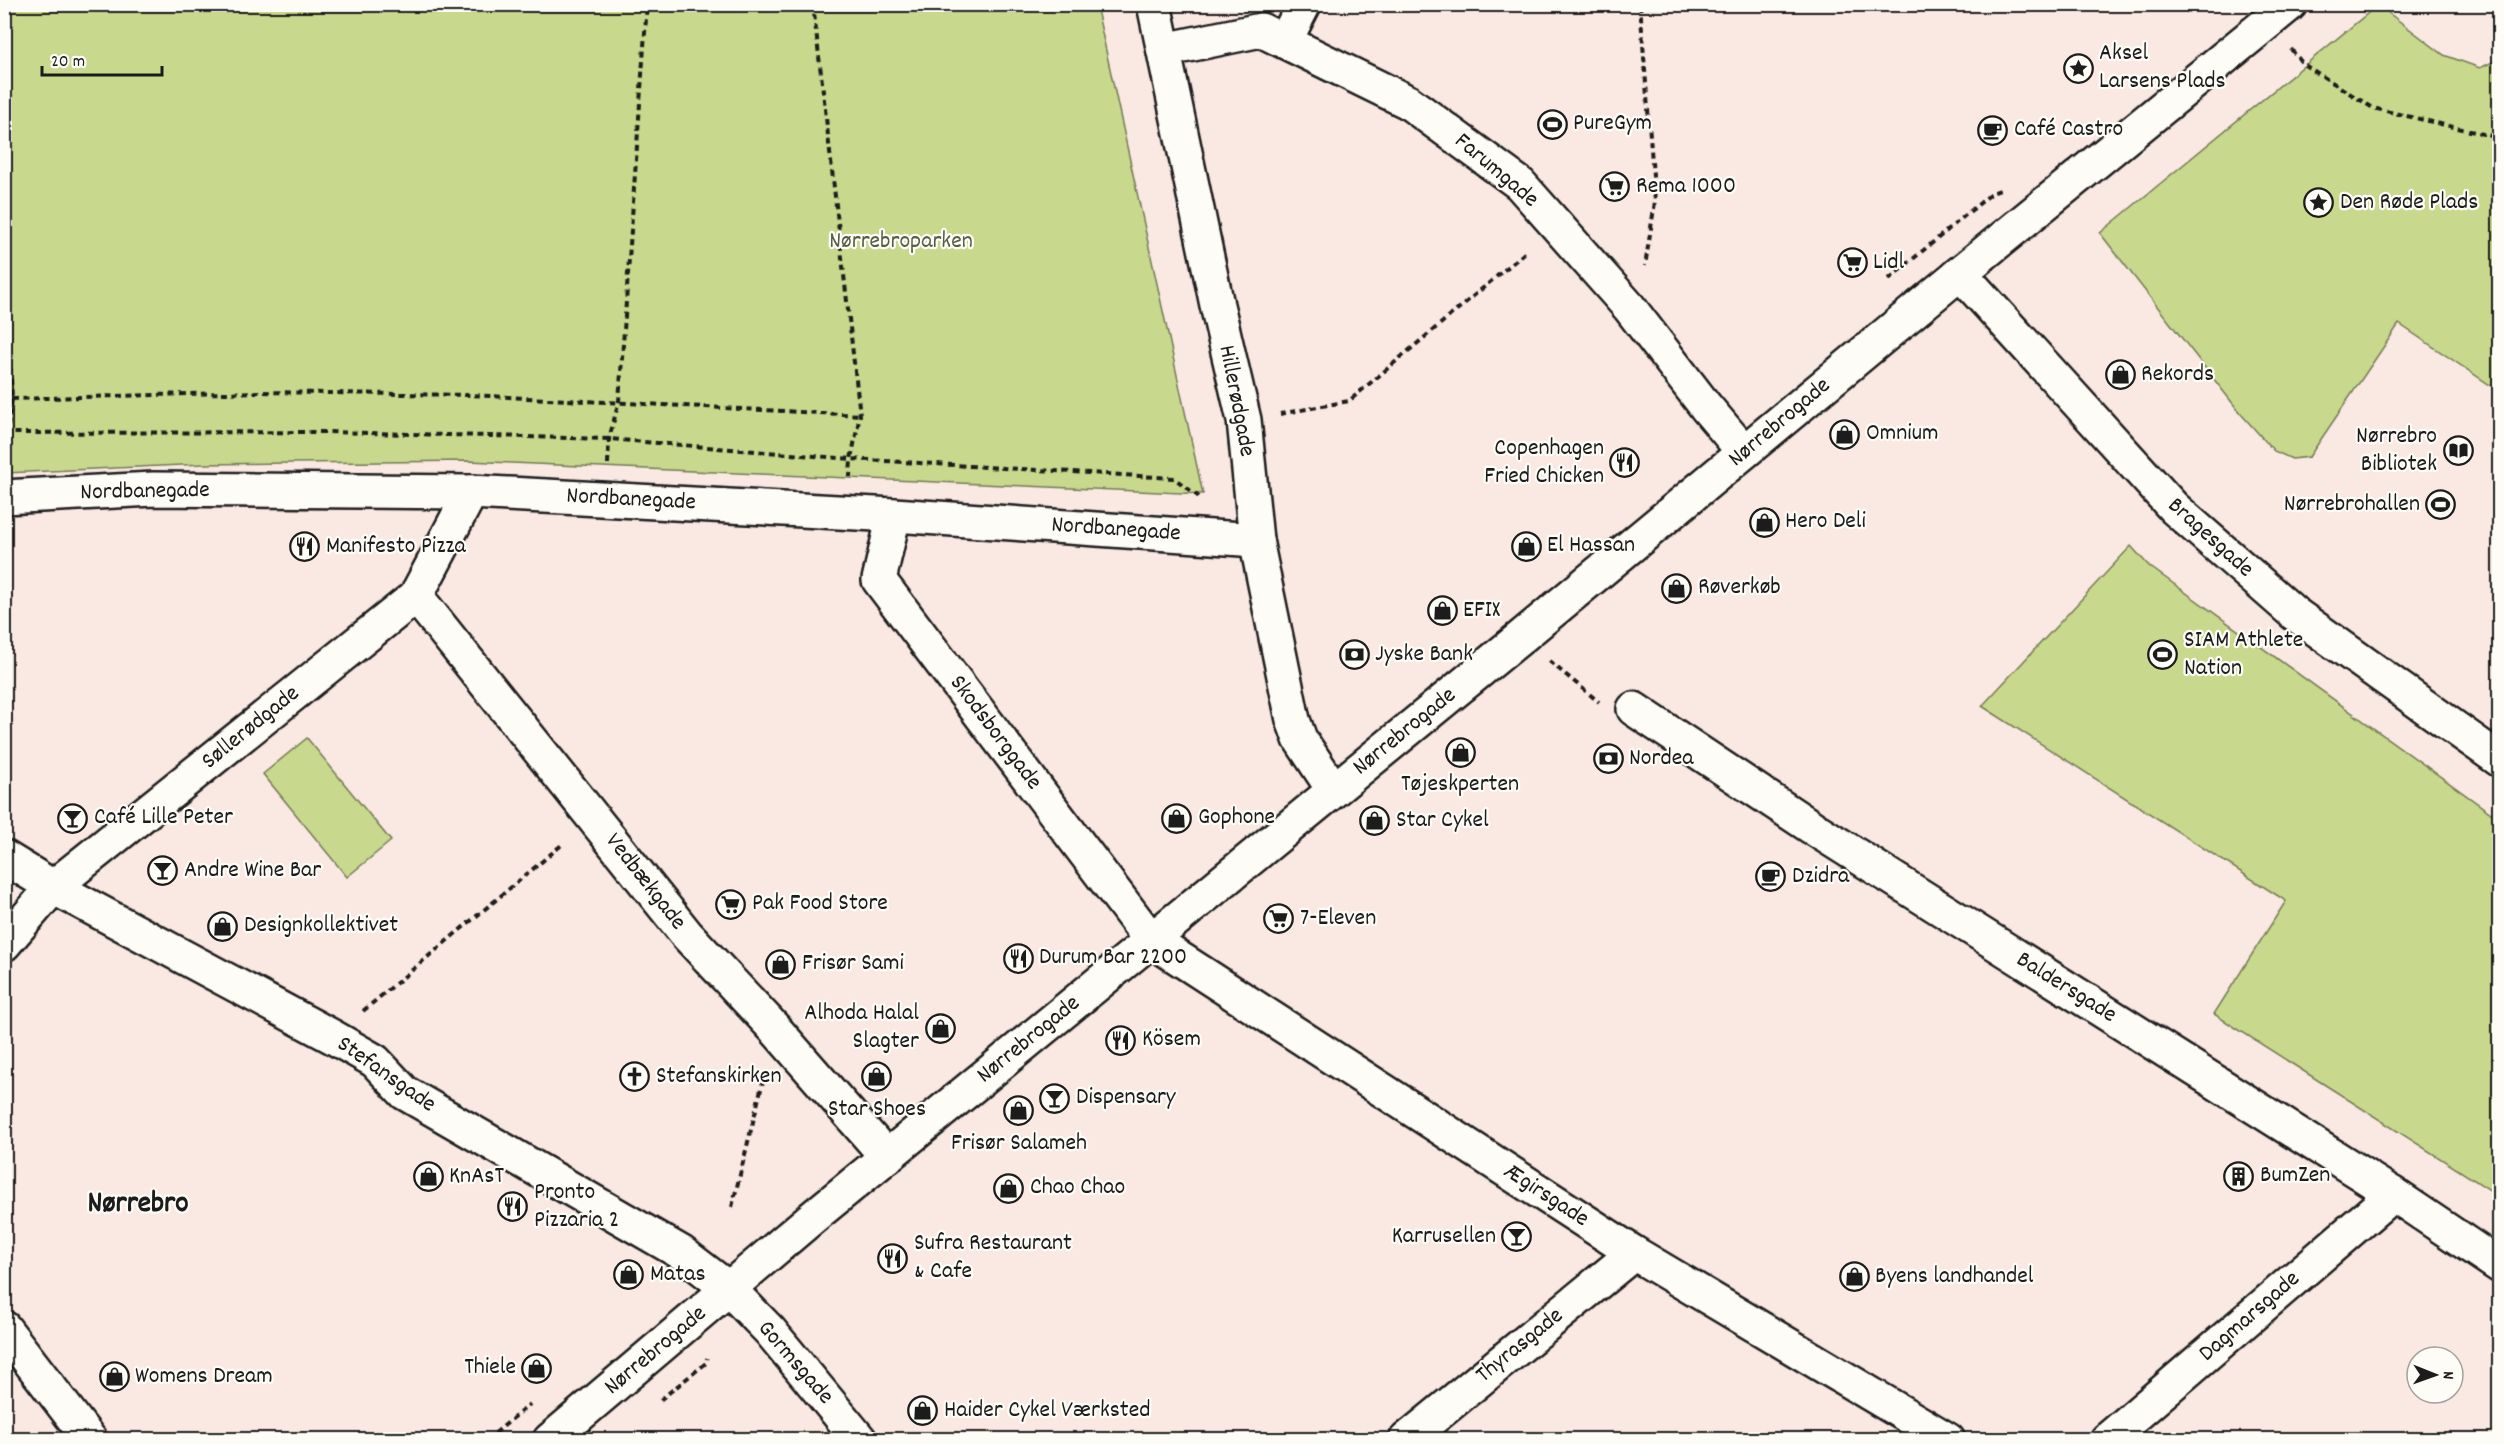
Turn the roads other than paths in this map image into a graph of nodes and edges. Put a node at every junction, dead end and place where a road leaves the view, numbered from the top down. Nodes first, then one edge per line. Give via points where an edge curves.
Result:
1 (1154, 4) edge
2 (1304, 4) edge
3 (2290, 4) edge
4 (1285, 41) junction
5 (1164, 50) junction
6 (1960, 273) junction
7 (1744, 452) junction
8 (471, 492) junction
9 (4, 497) edge
10 (894, 515) junction
11 (1256, 540) junction
12 (416, 596) junction
13 (1634, 709) road end
14 (2499, 760) edge
15 (1333, 789) junction
16 (4, 857) edge
17 (52, 887) junction
18 (1151, 940) junction
19 (4, 944) edge
20 (887, 1157) junction
21 (2393, 1194) junction
22 (1634, 1253) junction
23 (2499, 1266) edge
24 (729, 1289) junction
25 (4, 1329) edge
26 (90, 1440) edge
27 (550, 1440) edge
28 (860, 1440) edge
29 (1406, 1440) edge
30 (1948, 1440) edge
31 (2107, 1440) edge

1 - 5 street, Hillerødgade
2 - 4 street
3 - 6 street, Nørrebrogade
4 - 5 street, Farumgade via 1261,30
4 - 7 street, Farumgade via 1408,102 1520,184 1629,307
5 - 11 street, Hillerødgade via 1244,420
6 - 7 street, Nørrebrogade
6 - 14 street, Bragesgade via 2174,508 2295,614
7 - 15 street, Nørrebrogade
8 - 9 street, Nordbanegade via 153,489
8 - 10 street, Nordbanegade
8 - 12 street, Søllerødgade
10 - 11 street, Nordbanegade
10 - 18 street, Skodsborggade via 879,580
11 - 15 street, Hillerødgade via 1293,720 1300,740
12 - 17 street, Søllerødgade
12 - 20 street, Vedbækgade via 687,935
13 - 21 street, Baldersgade via 1813,828
15 - 18 street, Nørrebrogade
16 - 17 street, Stefansgade
17 - 19 street, Søllerødgade
17 - 24 street, Stefansgade via 375,1061 405,1093 682,1253
18 - 20 street, Nørrebrogade
18 - 22 street, Ægirsgade
20 - 24 street, Nørrebrogade
21 - 23 street, Baldersgade
21 - 31 street, Dagmarsgade
22 - 29 street, Thyrasgade
22 - 30 street, Ægirsgade
24 - 27 street, Nørrebrogade
24 - 28 street, Gormsgade via 789,1353
25 - 26 street

